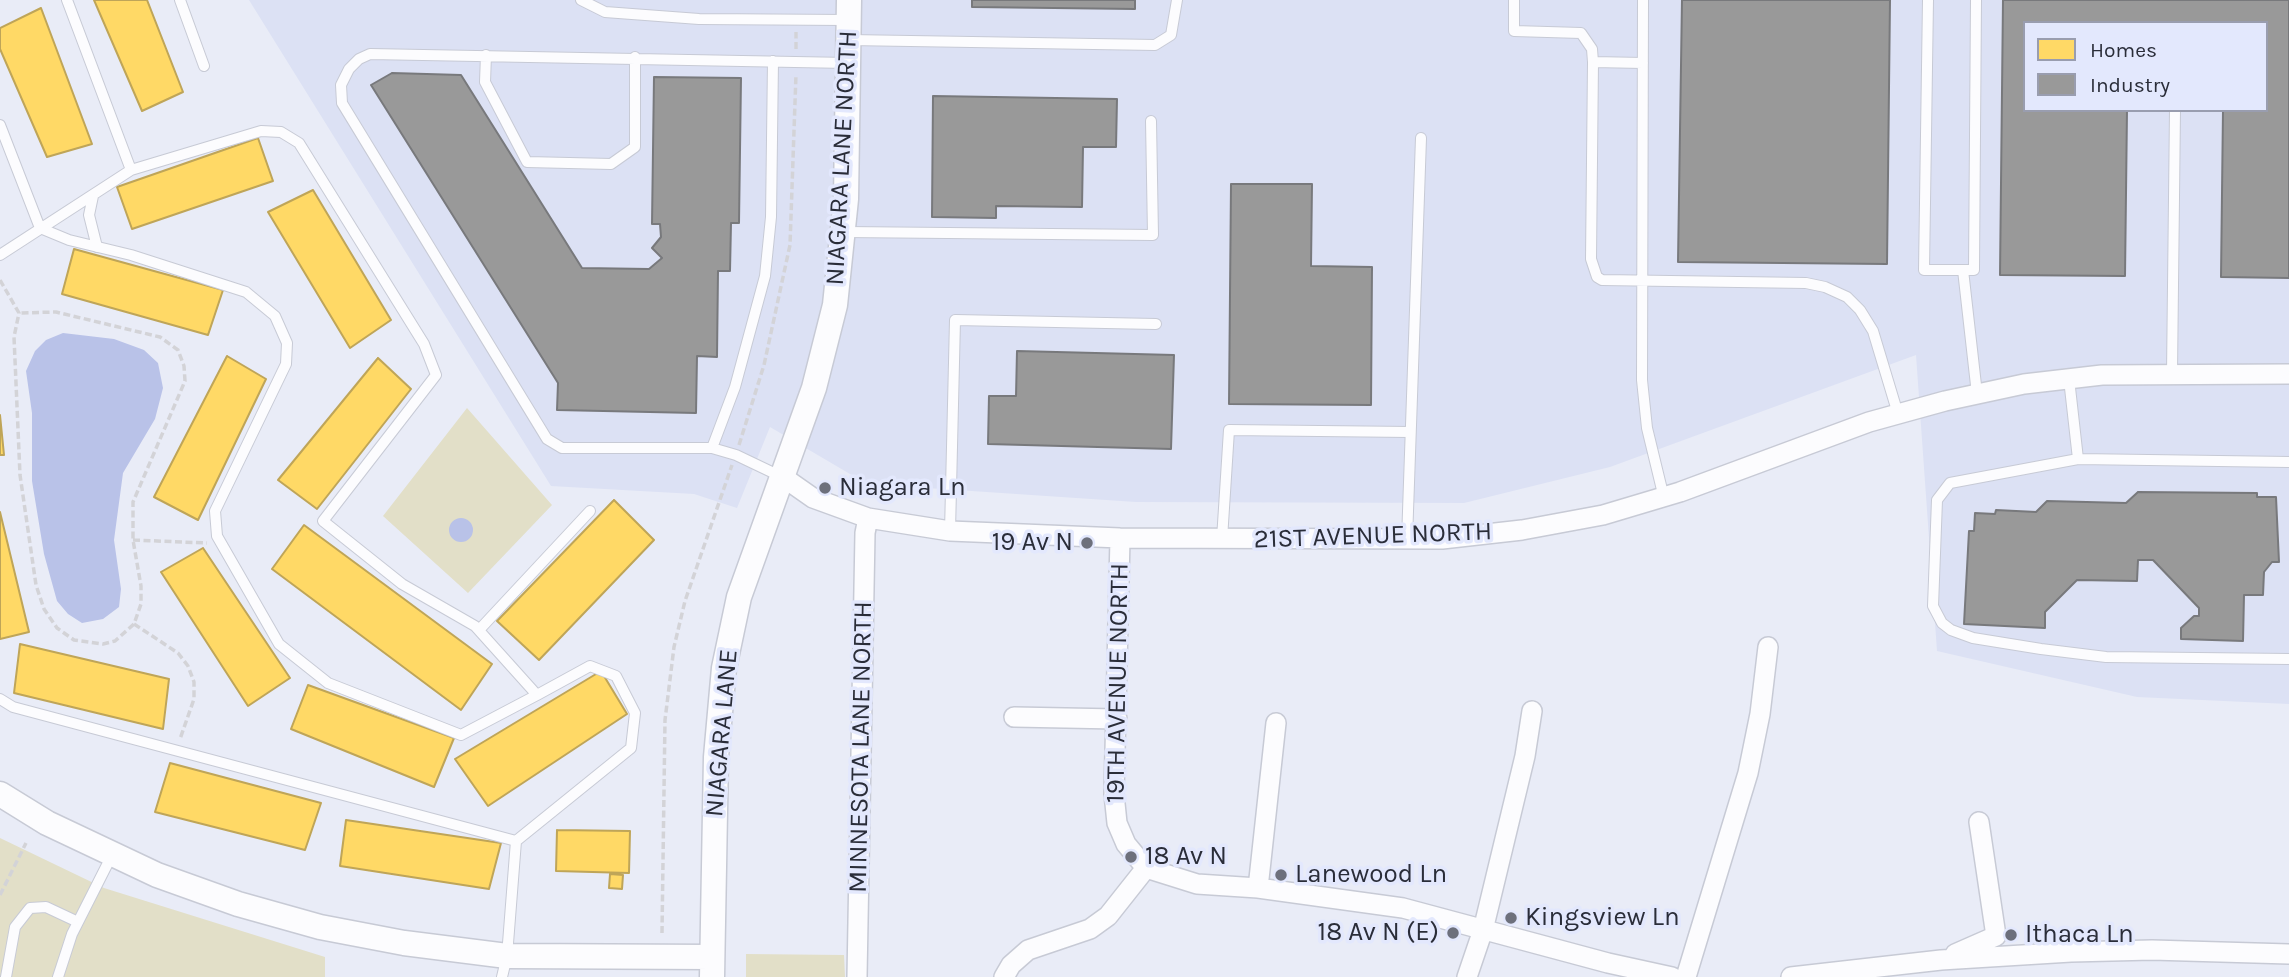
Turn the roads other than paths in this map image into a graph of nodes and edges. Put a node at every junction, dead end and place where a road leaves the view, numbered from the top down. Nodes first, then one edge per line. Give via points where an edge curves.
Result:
1 (67, 0) edge
2 (180, 0) edge
3 (581, 0) edge
4 (1177, 0) edge
5 (1514, 0) edge
6 (1643, 0) edge
7 (1928, 0) edge
8 (1976, 0) edge
9 (848, 31) edge
10 (486, 55) junction
11 (635, 57) junction
12 (773, 61) junction
13 (1593, 62) junction
14 (1643, 63) junction
15 (204, 66) dead end
16 (2175, 112) edge
17 (1151, 121) dead end
18 (0, 125) edge
19 (1422, 138) dead end
20 (131, 170) junction
21 (93, 196) junction
22 (40, 228) junction
23 (844, 232) junction
24 (97, 247) junction
25 (0, 255) edge
26 (1963, 270) junction
27 (1642, 281) junction
28 (1156, 324) dead end
29 (2172, 373) junction
30 (2289, 374) edge
31 (2069, 379) junction
32 (1977, 394) junction
33 (1898, 414) junction
34 (1410, 432) junction
35 (712, 448) junction
36 (2078, 459) junction
37 (2289, 462) edge
38 (783, 477) junction
39 (1664, 498) junction
40 (590, 511) dead end
41 (868, 518) junction
42 (950, 531) junction
43 (1120, 538) junction
44 (1222, 539) junction
45 (1407, 540) junction
46 (479, 630) junction
47 (1768, 647) dead end
48 (2289, 659) edge
49 (537, 695) junction
50 (0, 699) edge
51 (1532, 711) dead end
52 (1014, 717) dead end
53 (1116, 719) junction
54 (1276, 723) dead end
55 (0, 794) edge
56 (1979, 822) dead end
57 (516, 841) junction
58 (112, 854) junction
59 (1146, 868) junction
60 (1258, 888) junction
61 (78, 922) junction
62 (1483, 930) junction
63 (2289, 954) edge
64 (1941, 960) junction
65 (505, 966) edge
66 (712, 967) edge
67 (6, 977) edge
68 (58, 977) edge
69 (857, 977) edge
70 (1004, 977) edge
71 (1467, 977) edge
72 (1672, 977) edge
73 (1686, 977) edge
74 (1791, 977) edge
75 (1907, 977) edge

1 - 20 lane
2 - 15 lane
3 - 9 lane via 605,12
4 - 9 lane via 1171,34 1155,45
5 - 13 lane via 1514,31 1581,33 1592,49
6 - 14 lane
7 - 26 lane via 1924,270
8 - 26 lane via 1974,270
9 - 12 lane
9 - 23 street, NIAGARA LANE NORTH
10 - 11 lane
10 - 11 lane via 485,82 527,162 611,164 635,148
10 - 35 lane via 370,54 349,69 341,85 342,103 547,439 562,448
11 - 12 lane
12 - 35 lane via 771,217 765,276 735,387
13 - 14 lane
13 - 27 lane via 1592,267 1602,280
14 - 27 lane
16 - 29 lane
17 - 23 lane via 1153,235
18 - 22 lane
19 - 34 lane
20 - 21 lane
20 - 46 lane via 261,131 281,132 299,143 424,344 436,375 323,522 402,584
21 - 22 lane
21 - 24 lane via 89,215
22 - 24 lane
22 - 25 lane
23 - 38 street, NIAGARA LANE NORTH via 822,362
24 - 49 lane via 246,292 275,316 287,343 286,364 215,511 217,536 279,645 328,683 461,735
26 - 32 lane
27 - 33 lane via 1806,283 1846,297 1873,331
27 - 39 lane via 1643,402
28 - 42 lane via 955,320
29 - 30 street, 21ST AVENUE NORTH
29 - 31 street, 21ST AVENUE NORTH
31 - 32 street, 21ST AVENUE NORTH
31 - 36 lane
32 - 33 street, 21ST AVENUE NORTH
33 - 39 street, 21ST AVENUE NORTH
34 - 44 lane via 1229,430
34 - 45 lane
35 - 38 lane
36 - 37 lane
36 - 48 lane via 1968,478 1944,488 1937,500 1933,606 1942,623 1973,638 2106,657
38 - 41 street, 21ST AVENUE NORTH via 813,498
38 - 66 street, NIAGARA LANE via 739,597 724,668 716,757
39 - 45 street, 21ST AVENUE NORTH via 1522,530
40 - 46 lane
41 - 42 street, 21ST AVENUE NORTH
41 - 69 street, MINNESOTA LANE NORTH
42 - 43 street, 21ST AVENUE NORTH
43 - 44 street, 21ST AVENUE NORTH
43 - 53 street, 19TH AVENUE NORTH
44 - 45 street, 21ST AVENUE NORTH
46 - 49 lane
47 - 73 street via 1748,773
49 - 57 lane via 590,666 616,676 635,713 631,748
50 - 57 lane via 13,707
51 - 62 street
52 - 53 street
53 - 59 street, 19TH AVENUE NORTH via 1117,823 1126,844
54 - 60 street
55 - 58 street
56 - 64 street via 1996,936
57 - 65 lane
58 - 61 lane
58 - 65 street via 238,904 320,928
59 - 60 street via 1197,884
59 - 70 street via 1108,916 1090,929 1028,950
60 - 62 street via 1403,908
61 - 67 lane via 46,907 30,908 15,928
61 - 68 lane
62 - 71 street
62 - 72 street
63 - 64 street via 2152,950
64 - 74 street
64 - 75 street
65 - 66 street

